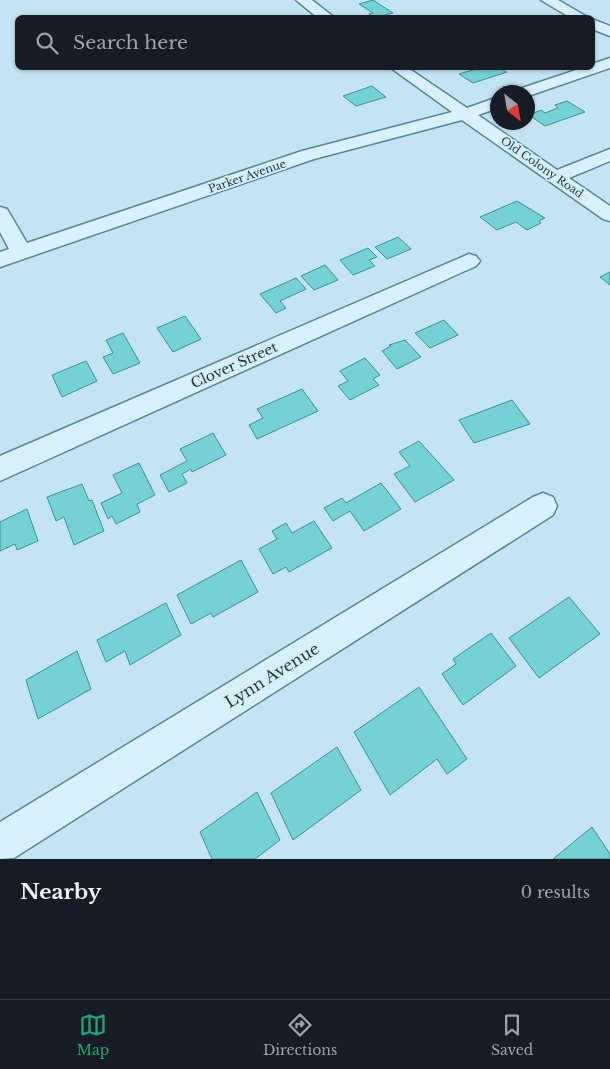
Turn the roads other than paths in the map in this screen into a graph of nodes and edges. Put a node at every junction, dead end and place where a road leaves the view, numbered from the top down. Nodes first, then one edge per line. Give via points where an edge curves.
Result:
1 (304, 0) edge
2 (548, 0) edge
3 (324, 15) edge
4 (576, 15) edge
5 (595, 24) edge
6 (610, 32) edge
7 (610, 63) edge
8 (595, 68) edge
9 (403, 70) edge
10 (589, 70) edge
11 (535, 89) edge
12 (490, 105) edge
13 (465, 114) junction
14 (610, 154) edge
15 (556, 177) junction
16 (0, 213) edge
17 (610, 215) edge
18 (21, 252) junction
19 (0, 260) edge
20 (469, 260) dead end
21 (0, 469) edge
22 (543, 506) dead end
23 (0, 844) edge

1 - 3 street
2 - 4 street
5 - 6 street
7 - 8 street
9 - 13 street, Old Colony Road
10 - 11 street
12 - 13 street, Parker Avenue
13 - 15 street, Old Colony Road
13 - 18 street, Parker Avenue via 308,155
14 - 15 street
15 - 17 street, Old Colony Road
16 - 18 street
18 - 19 street, Parker Avenue
20 - 21 street, Clover Street
22 - 23 street, Lynn Avenue

